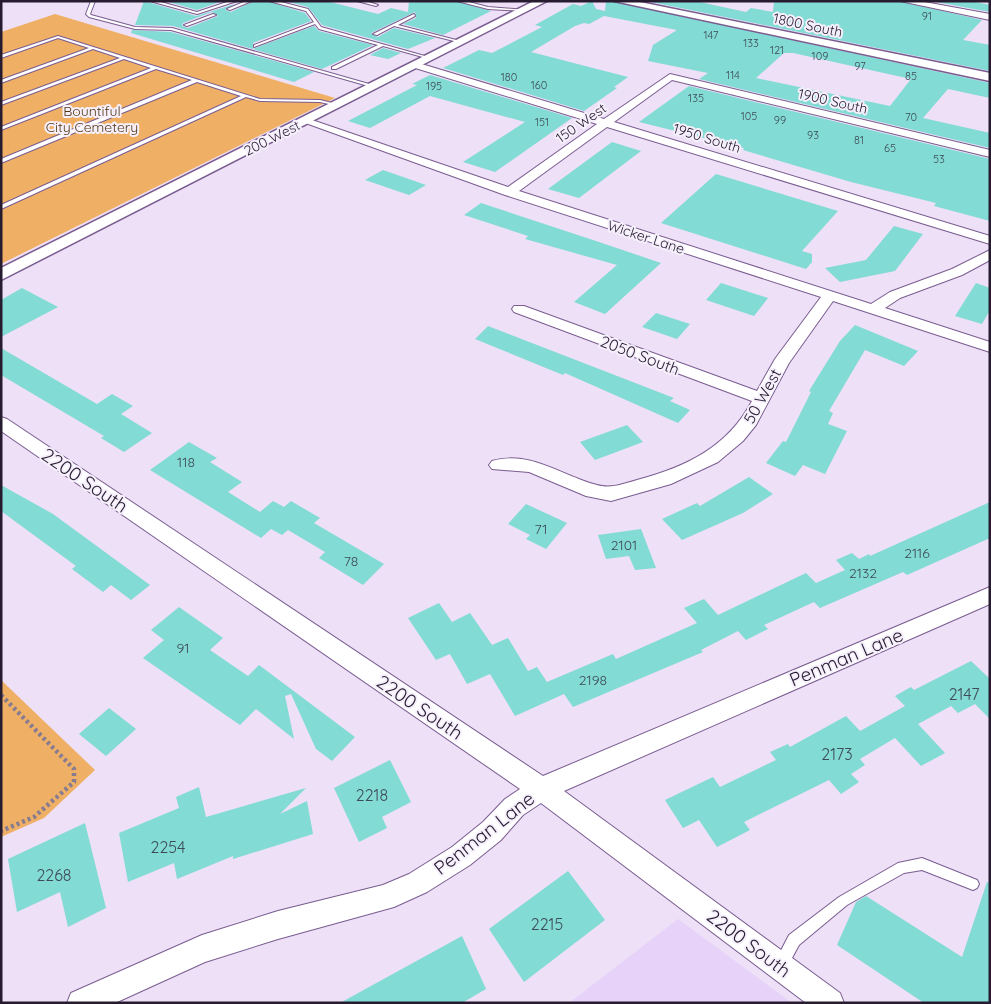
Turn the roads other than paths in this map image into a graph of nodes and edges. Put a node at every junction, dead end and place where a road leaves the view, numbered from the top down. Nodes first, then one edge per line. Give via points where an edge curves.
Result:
1 (93, 1) edge
2 (152, 1) edge
3 (235, 1) edge
4 (250, 1) edge
5 (271, 1) edge
6 (359, 1) edge
7 (459, 1) edge
8 (542, 1) edge
9 (619, 1) edge
10 (904, 1) edge
11 (376, 5) dead end
12 (524, 10) junction
13 (414, 15) dead end
14 (990, 17) edge
15 (315, 23) junction
16 (186, 25) dead end
17 (394, 25) junction
18 (375, 34) dead end
19 (462, 42) junction
20 (382, 45) junction
21 (256, 46) dead end
22 (93, 48) junction
23 (1, 57) edge
24 (123, 58) junction
25 (430, 58) junction
26 (415, 66) junction
27 (154, 68) junction
28 (334, 68) dead end
29 (670, 77) joint
30 (990, 77) edge
31 (195, 80) junction
32 (1, 82) edge
33 (374, 86) junction
34 (244, 96) junction
35 (1, 104) edge
36 (338, 105) junction
37 (305, 122) junction
38 (606, 123) junction
39 (1, 129) edge
40 (990, 154) edge
41 (1, 161) edge
42 (509, 192) junction
43 (1, 207) edge
44 (990, 240) edge
45 (990, 254) edge
46 (1, 275) edge
47 (830, 296) junction
48 (519, 309) dead end
49 (872, 310) junction
50 (990, 347) edge
51 (762, 399) junction
52 (1, 423) edge
53 (498, 465) dead end
54 (619, 492) joint
55 (990, 595) edge
56 (541, 789) junction
57 (973, 884) dead end
58 (780, 966) junction
59 (81, 1003) edge
60 (830, 1003) edge

1 - 33 lane via 90,16 135,28 171,29
2 - 3 lane via 197,13
4 - 16 lane
5 - 15 lane via 307,10
6 - 11 lane
7 - 12 lane via 488,8
8 - 12 street, 200 West
9 - 30 street, 1800 South
10 - 14 street
12 - 19 street, 200 West
13 - 17 lane
15 - 20 lane via 326,30
15 - 21 lane
17 - 18 lane
17 - 19 lane
19 - 25 street, 200 West
20 - 25 lane
20 - 28 lane
22 - 23 lane via 58,37
22 - 24 lane
22 - 32 lane
24 - 27 lane
24 - 35 lane
25 - 26 street, 200 West
26 - 33 street, 200 West
26 - 38 street, 1950 South
27 - 31 lane
27 - 39 lane
29 - 38 street, 150 West
29 - 40 street, 1900 South
31 - 34 lane
31 - 41 lane
33 - 36 street, 200 West
34 - 36 lane via 267,101 316,101
34 - 43 lane
36 - 37 street, 200 West
37 - 42 street, Wicker Lane
37 - 46 street, 200 West
38 - 42 street, 150 West
38 - 44 street, 1950 South
42 - 47 street, Wicker Lane
45 - 49 street via 957,272 895,295
47 - 49 street, Wicker Lane
47 - 51 street, 50 West via 791,346
48 - 51 street, 2050 South
49 - 50 street, Wicker Lane
51 - 54 street, 50 West via 737,437 712,458 665,478
52 - 56 street, 2200 South
53 - 54 street via 531,466 593,491
55 - 56 street, Penman Lane
56 - 58 street, 2200 South
56 - 59 street, Penman Lane via 514,807 492,831 461,856 418,883 385,898 278,925 202,949
57 - 58 lane via 922,864 902,867 843,901 794,940
58 - 60 street, 2200 South

